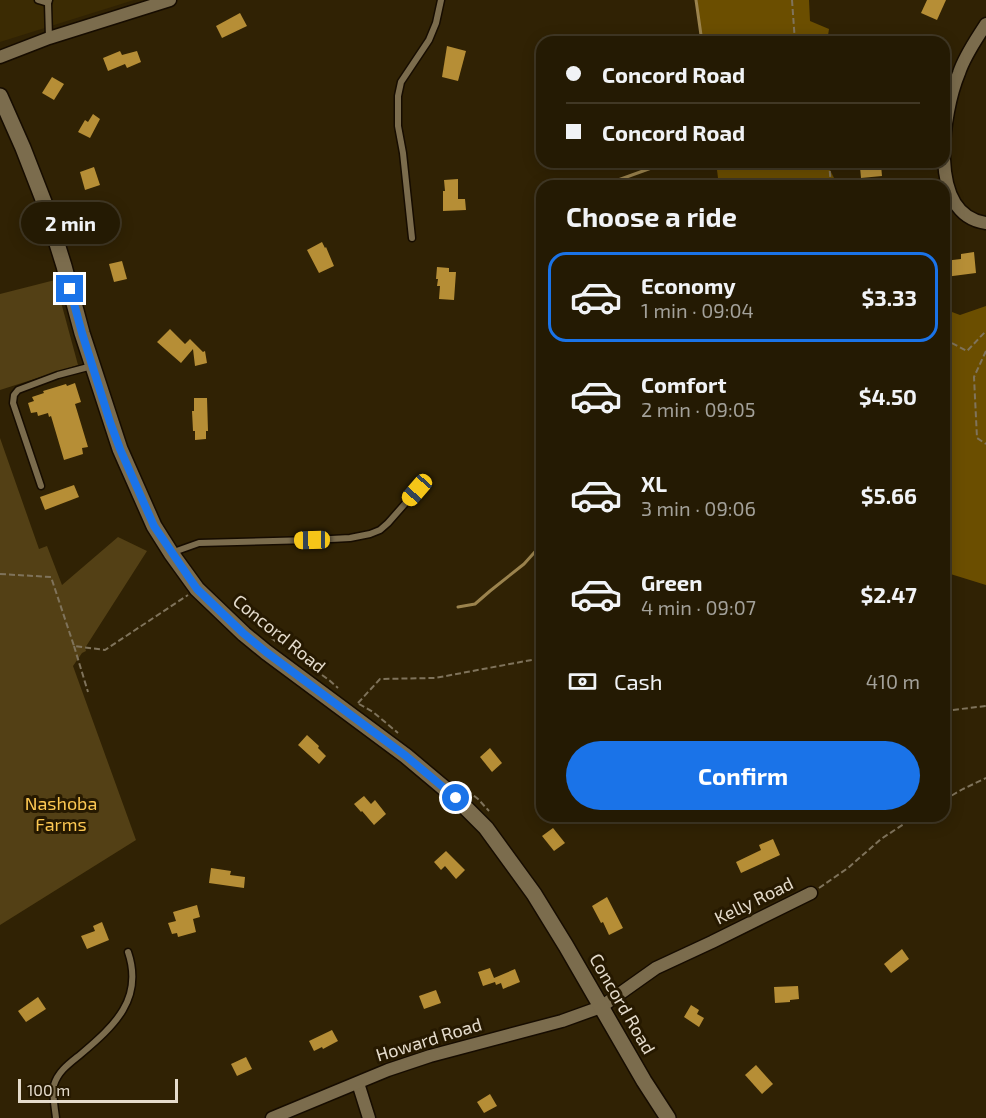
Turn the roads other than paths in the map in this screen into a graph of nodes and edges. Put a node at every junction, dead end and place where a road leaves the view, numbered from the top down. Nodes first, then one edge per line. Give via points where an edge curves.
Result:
1 (38, 0) edge
2 (170, 0) edge
3 (441, 0) edge
4 (48, 2) edge
5 (986, 24) edge
6 (48, 38) junction
7 (0, 57) edge
8 (0, 96) edge
9 (950, 102) edge
10 (950, 190) edge
11 (986, 223) edge
12 (412, 238) dead end
13 (92, 366) junction
14 (41, 486) dead end
15 (417, 490) dead end
16 (171, 553) junction
17 (812, 893) road end
18 (128, 952) dead end
19 (601, 1007) junction
20 (358, 1083) junction
21 (56, 1118) edge
22 (272, 1118) edge
23 (369, 1118) edge
24 (668, 1118) edge

1 - 4 lane
2 - 6 street
3 - 12 lane via 429,40 401,82 398,96
4 - 6 lane
5 - 9 street via 966,57
6 - 7 street
8 - 13 main road, Concord Road via 44,202
10 - 11 street via 956,205 967,216
13 - 14 lane via 58,375 14,395 13,403
13 - 16 main road, Concord Road via 120,449 154,526
15 - 16 lane via 388,523 369,534 199,543
16 - 19 main road, Concord Road via 197,589 243,633 406,756 486,828 534,894
17 - 19 street, Kelly Road via 656,968
18 - 21 lane via 133,965 133,986 128,1003 98,1039 60,1071 54,1087
19 - 20 street, Howard Road via 430,1056
19 - 24 main road, Concord Road
20 - 22 street, Howard Road
20 - 23 street

